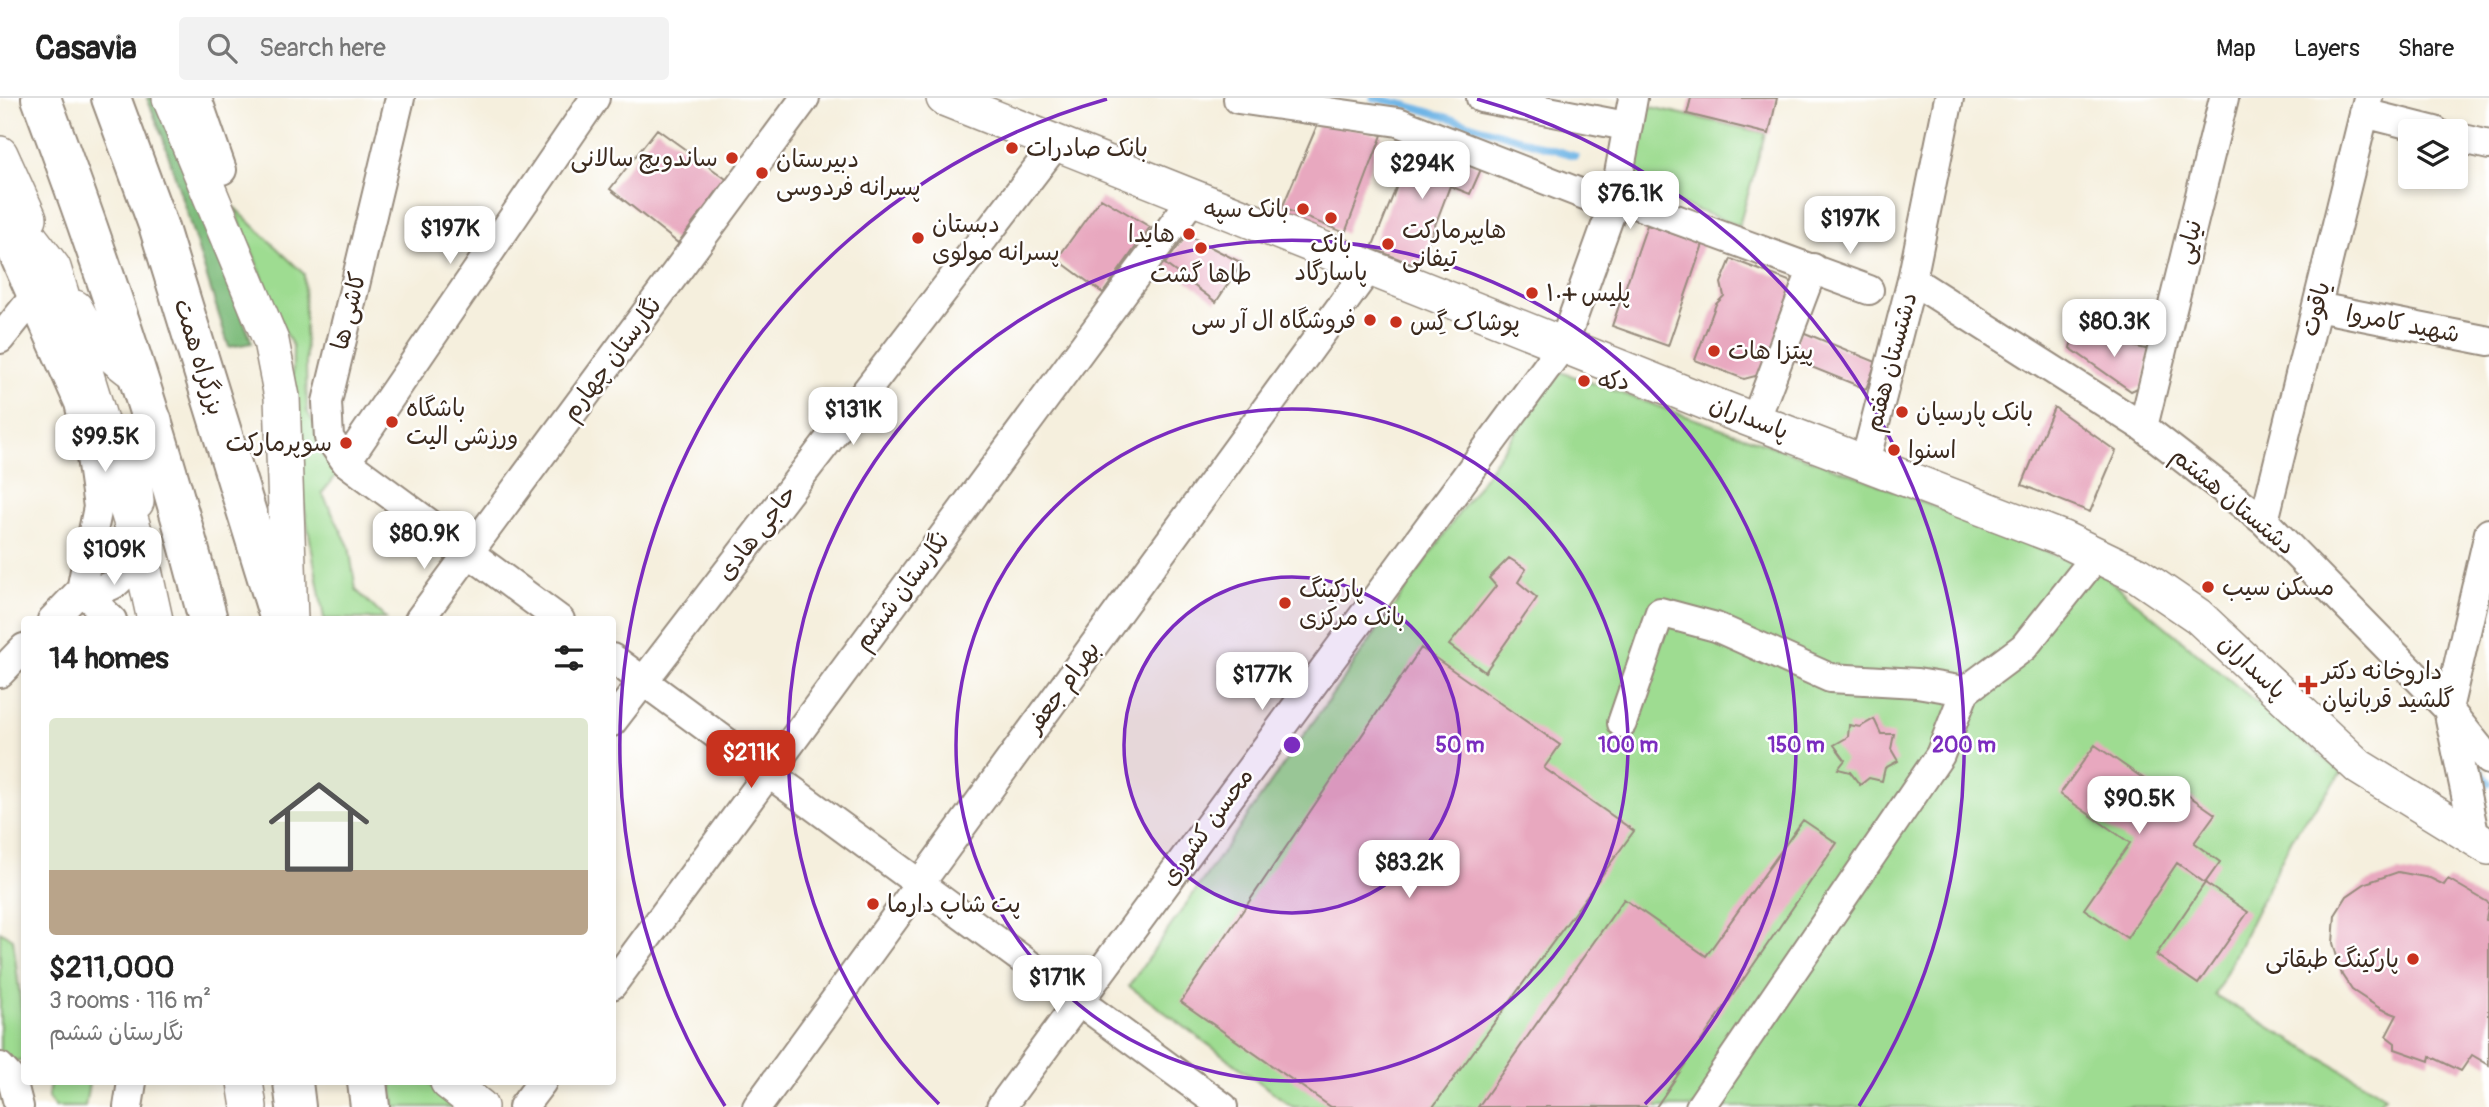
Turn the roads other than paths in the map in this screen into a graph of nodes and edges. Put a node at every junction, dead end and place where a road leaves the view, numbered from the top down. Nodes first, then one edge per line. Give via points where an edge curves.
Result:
1 (41, 98) edge
2 (111, 98) edge
3 (170, 98) edge
4 (197, 98) edge
5 (400, 98) edge
6 (595, 98) edge
7 (805, 98) edge
8 (944, 98) edge
9 (1480, 98) edge
10 (1633, 98) edge
11 (1950, 98) edge
12 (2224, 98) edge
13 (1238, 99) edge
14 (2366, 106) edge
15 (999, 110) edge
16 (2402, 119) edge
17 (1626, 126) junction
18 (2468, 139) edge
19 (1056, 144) junction
20 (2489, 145) edge
21 (0, 154) edge
22 (222, 170) dead end
23 (1193, 198) junction
24 (0, 199) edge
25 (1613, 201) junction
26 (0, 224) edge
27 (53, 268) junction
28 (1369, 268) junction
29 (1813, 268) junction
30 (1912, 280) junction
31 (1869, 290) dead end
32 (33, 298) junction
33 (2317, 307) junction
34 (0, 339) edge
35 (2489, 341) edge
36 (1563, 345) junction
37 (138, 375) junction
38 (154, 420) junction
39 (1755, 421) junction
40 (2143, 427) junction
41 (346, 462) junction
42 (1865, 462) junction
43 (2264, 521) junction
44 (2489, 533) edge
45 (139, 547) junction
46 (469, 552) junction
47 (2097, 555) junction
48 (81, 590) junction
49 (56, 616) edge
50 (108, 616) edge
51 (154, 616) edge
52 (207, 616) edge
53 (279, 616) edge
54 (290, 616) edge
55 (422, 616) edge
56 (555, 616) edge
57 (21, 651) edge
58 (616, 661) edge
59 (0, 673) edge
60 (643, 681) junction
61 (1965, 691) junction
62 (2448, 709) junction
63 (616, 717) edge
64 (1622, 723) dead end
65 (2489, 760) edge
66 (768, 772) junction
67 (2482, 842) edge
68 (919, 884) junction
69 (616, 980) edge
70 (1079, 1001) junction
71 (0, 1067) edge
72 (132, 1085) edge
73 (245, 1085) edge
74 (293, 1085) edge
75 (367, 1085) edge
76 (452, 1085) edge
77 (540, 1085) edge
78 (20, 1107) edge
79 (128, 1107) edge
80 (249, 1107) edge
81 (296, 1107) edge
82 (370, 1107) edge
83 (480, 1107) edge
84 (523, 1107) edge
85 (757, 1107) edge
86 (1001, 1107) edge
87 (1222, 1107) edge
88 (1700, 1107) edge

1 - 37 highway via 97,246
2 - 53 highway, بزرگراه همت via 158,225
3 - 54 main road via 271,341 282,397
4 - 22 street
5 - 41 street, کاشی ها via 327,402 330,438
6 - 41 street
7 - 46 street, نگارستان چهارم
8 - 15 main road, پاسداران
9 - 17 street
10 - 17 street, محسن کشوری
11 - 30 street, دشتستان هفتم
12 - 40 street, نیایی
13 - 25 street via 1398,122
14 - 16 street
14 - 33 street, یاقوت
15 - 19 main road, پاسداران
17 - 25 street, محسن کشوری
18 - 20 street
19 - 23 main road, پاسداران
19 - 60 street, حاجی هادی
21 - 27 main road
23 - 28 main road, پاسداران
23 - 66 street, نگارستان ششم
24 - 27 main road
25 - 29 street
25 - 36 street, محسن کشوری
26 - 32 street
27 - 37 main road via 98,342
27 - 45 main road
28 - 36 main road, پاسداران
28 - 68 street, بهرام جعفر
29 - 31 street
29 - 39 street
30 - 40 street, دشتستان هشتم
30 - 42 street, دشتستان هفتم
32 - 34 street
32 - 48 street via 79,403 89,443 98,507
33 - 35 street, شهید کامروا
33 - 43 street, یاقوت
36 - 39 main road, پاسداران
36 - 70 street, محسن کشوری
37 - 38 highway
38 - 45 main road via 142,438 133,472
38 - 52 highway
39 - 42 main road, پاسداران
40 - 43 street, دشتستان هشتم
41 - 46 street
42 - 47 main road, پاسداران
43 - 62 street, دشتستان هشتم
44 - 62 street
45 - 48 street via 123,577 104,590
45 - 51 main road
46 - 55 street, نگارستان چهارم
46 - 56 street
47 - 61 street via 2024,646
47 - 67 main road, پاسداران via 2138,575 2198,616 2359,767
48 - 49 street
48 - 50 street
57 - 59 street
58 - 60 street
60 - 63 street, حاجی هادی
60 - 66 street
61 - 64 street via 1830,678 1716,627 1660,612
61 - 88 street via 1940,755
62 - 65 street, دشتستان هشتم
62 - 67 street
66 - 68 street
66 - 69 street, نگارستان ششم
68 - 70 street
68 - 85 street, بهرام جعفر
70 - 86 street, محسن کشوری
70 - 87 street
71 - 78 street via 12,1080
72 - 79 street
73 - 80 main road
74 - 81 highway
75 - 82 highway
76 - 83 main road
77 - 84 street

